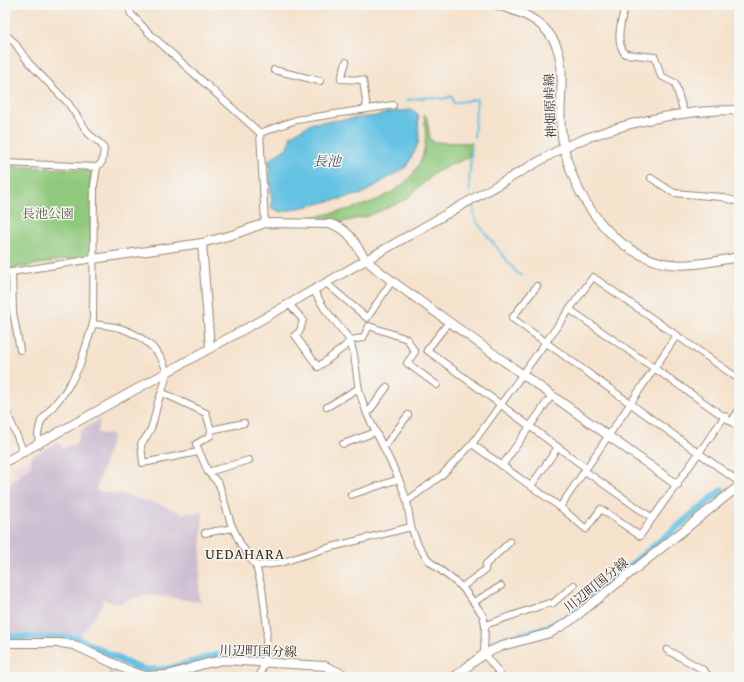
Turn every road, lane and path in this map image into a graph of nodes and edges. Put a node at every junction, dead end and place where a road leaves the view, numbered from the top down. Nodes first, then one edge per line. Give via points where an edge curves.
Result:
1 (128, 5) edge
2 (496, 5) edge
3 (625, 5) edge
4 (5, 34) edge
5 (346, 62) dead end
6 (274, 70) dead end
7 (320, 81) dead end
8 (739, 101) edge
9 (393, 104) dead end
10 (367, 109) junction
11 (739, 110) edge
12 (684, 113) junction
13 (260, 132) junction
14 (564, 147) junction
15 (739, 150) edge
16 (5, 163) edge
17 (97, 167) junction
18 (651, 178) dead end
19 (739, 202) edge
20 (265, 223) junction
21 (202, 243) junction
22 (739, 257) edge
23 (93, 259) junction
24 (366, 259) junction
25 (12, 272) junction
26 (5, 273) edge
27 (392, 281) junction
28 (326, 283) junction
29 (537, 286) dead end
30 (313, 290) junction
31 (289, 304) junction
32 (569, 309) junction
33 (449, 322) junction
34 (93, 324) junction
35 (677, 335) junction
36 (350, 340) junction
37 (545, 342) junction
38 (210, 348) junction
39 (20, 350) dead end
40 (656, 368) junction
41 (166, 374) junction
42 (522, 374) junction
43 (739, 379) edge
44 (437, 385) dead end
45 (359, 388) junction
46 (387, 388) dead end
47 (163, 393) junction
48 (552, 395) junction
49 (500, 404) junction
50 (631, 404) junction
51 (327, 407) dead end
52 (5, 408) edge
53 (739, 410) edge
54 (367, 414) junction
55 (408, 415) dead end
56 (725, 416) junction
57 (732, 420) junction
58 (244, 423) dead end
59 (529, 426) junction
60 (739, 427) edge
61 (211, 430) junction
62 (376, 432) junction
63 (609, 436) junction
64 (39, 444) junction
65 (343, 444) dead end
66 (472, 444) junction
67 (384, 447) junction
68 (558, 447) junction
69 (198, 452) junction
70 (24, 453) junction
71 (700, 453) junction
72 (249, 460) dead end
73 (5, 462) edge
74 (502, 466) junction
75 (586, 470) junction
76 (208, 472) junction
77 (399, 479) junction
78 (739, 482) edge
79 (677, 484) junction
80 (531, 486) junction
81 (739, 486) edge
82 (351, 495) dead end
83 (407, 501) junction
84 (560, 507) junction
85 (652, 518) junction
86 (411, 527) junction
87 (233, 528) junction
88 (205, 533) dead end
89 (510, 542) dead end
90 (256, 566) junction
91 (574, 585) dead end
92 (501, 586) dead end
93 (462, 587) junction
94 (474, 602) junction
95 (485, 625) junction
96 (5, 643) edge
97 (667, 650) dead end
98 (484, 654) junction
99 (265, 661) junction
100 (259, 677) edge
101 (349, 677) edge
102 (454, 677) edge
103 (501, 677) edge
104 (710, 677) edge

1 - 13 street via 131,14 149,33
2 - 14 street, 神畑原峠線 via 526,15 540,23 555,43 560,69 560,127
3 - 12 street via 620,29 621,48 625,54 655,57 661,76 675,83
4 - 17 street via 68,103 89,134 101,144 104,149 102,162
5 - 10 street via 341,79 363,80
6 - 7 street
8 - 11 street
9 - 10 street
10 - 13 street via 296,120
11 - 12 street
11 - 15 street
12 - 14 street via 619,126
13 - 20 street
14 - 22 street, 神畑原峠線 via 575,184 586,204 616,238 630,248 664,263 678,264
14 - 24 street
16 - 17 street
17 - 23 street via 94,185
18 - 19 street via 674,193 721,197
20 - 21 street
20 - 24 street via 331,224 340,227 352,236
21 - 23 street
21 - 38 street
23 - 25 street
23 - 34 street
24 - 27 street
24 - 28 street
25 - 26 street
25 - 39 street via 13,312
27 - 28 street via 367,318
27 - 33 street
28 - 30 street
29 - 37 street via 512,318
30 - 31 street
30 - 36 street
31 - 36 street via 303,320 300,331 295,335 318,367
31 - 38 street
32 - 35 street via 593,276
32 - 37 street
32 - 40 street
33 - 42 street
33 - 49 street via 427,350
34 - 41 street via 123,329 146,342 160,356
34 - 64 street via 80,365 71,382 41,421
35 - 40 street
35 - 43 street
36 - 44 street via 362,338 369,326 407,339 415,352 407,363
36 - 45 street
37 - 42 street
37 - 50 street
38 - 41 street
40 - 50 street
40 - 56 street
41 - 47 street
41 - 64 street
42 - 48 street
42 - 49 street
45 - 51 street
45 - 54 street
46 - 54 street
47 - 61 street via 206,413
47 - 69 street via 158,400 151,432 141,444 143,463
48 - 59 street
48 - 63 street
49 - 59 street
49 - 66 street
50 - 63 street
50 - 71 street
52 - 70 street
53 - 57 street
54 - 62 street
55 - 67 street
56 - 57 street
56 - 71 street
57 - 60 street
58 - 61 street
59 - 68 street
59 - 74 street
61 - 69 street via 210,436 196,444
62 - 65 street
62 - 67 street
63 - 75 street
63 - 79 street
64 - 70 street
66 - 74 street
66 - 83 street via 442,475
67 - 77 street
68 - 75 street
68 - 80 street
69 - 76 street
70 - 73 street
71 - 78 street
71 - 79 street
72 - 76 street
74 - 80 street
75 - 84 street
75 - 85 street
76 - 87 street via 219,484
77 - 82 street
77 - 83 street
79 - 85 street
80 - 84 street
81 - 98 street, 川辺町国分線 via 570,622 550,632
83 - 86 street
84 - 85 street via 586,529 601,509 640,536
86 - 90 street via 284,562
86 - 93 street via 418,545 429,561
87 - 88 street
87 - 90 street
89 - 93 street via 486,564 485,570
90 - 99 street via 262,588 267,628
91 - 95 street via 552,604
92 - 94 street
93 - 94 street
94 - 95 street via 483,615
95 - 98 street
96 - 99 street, 川辺町国分線 via 74,645 145,676 168,675 223,660
97 - 104 street via 702,669
98 - 102 street, 川辺町国分線
98 - 103 street
99 - 100 street
99 - 101 street, 川辺町国分線 via 325,666

